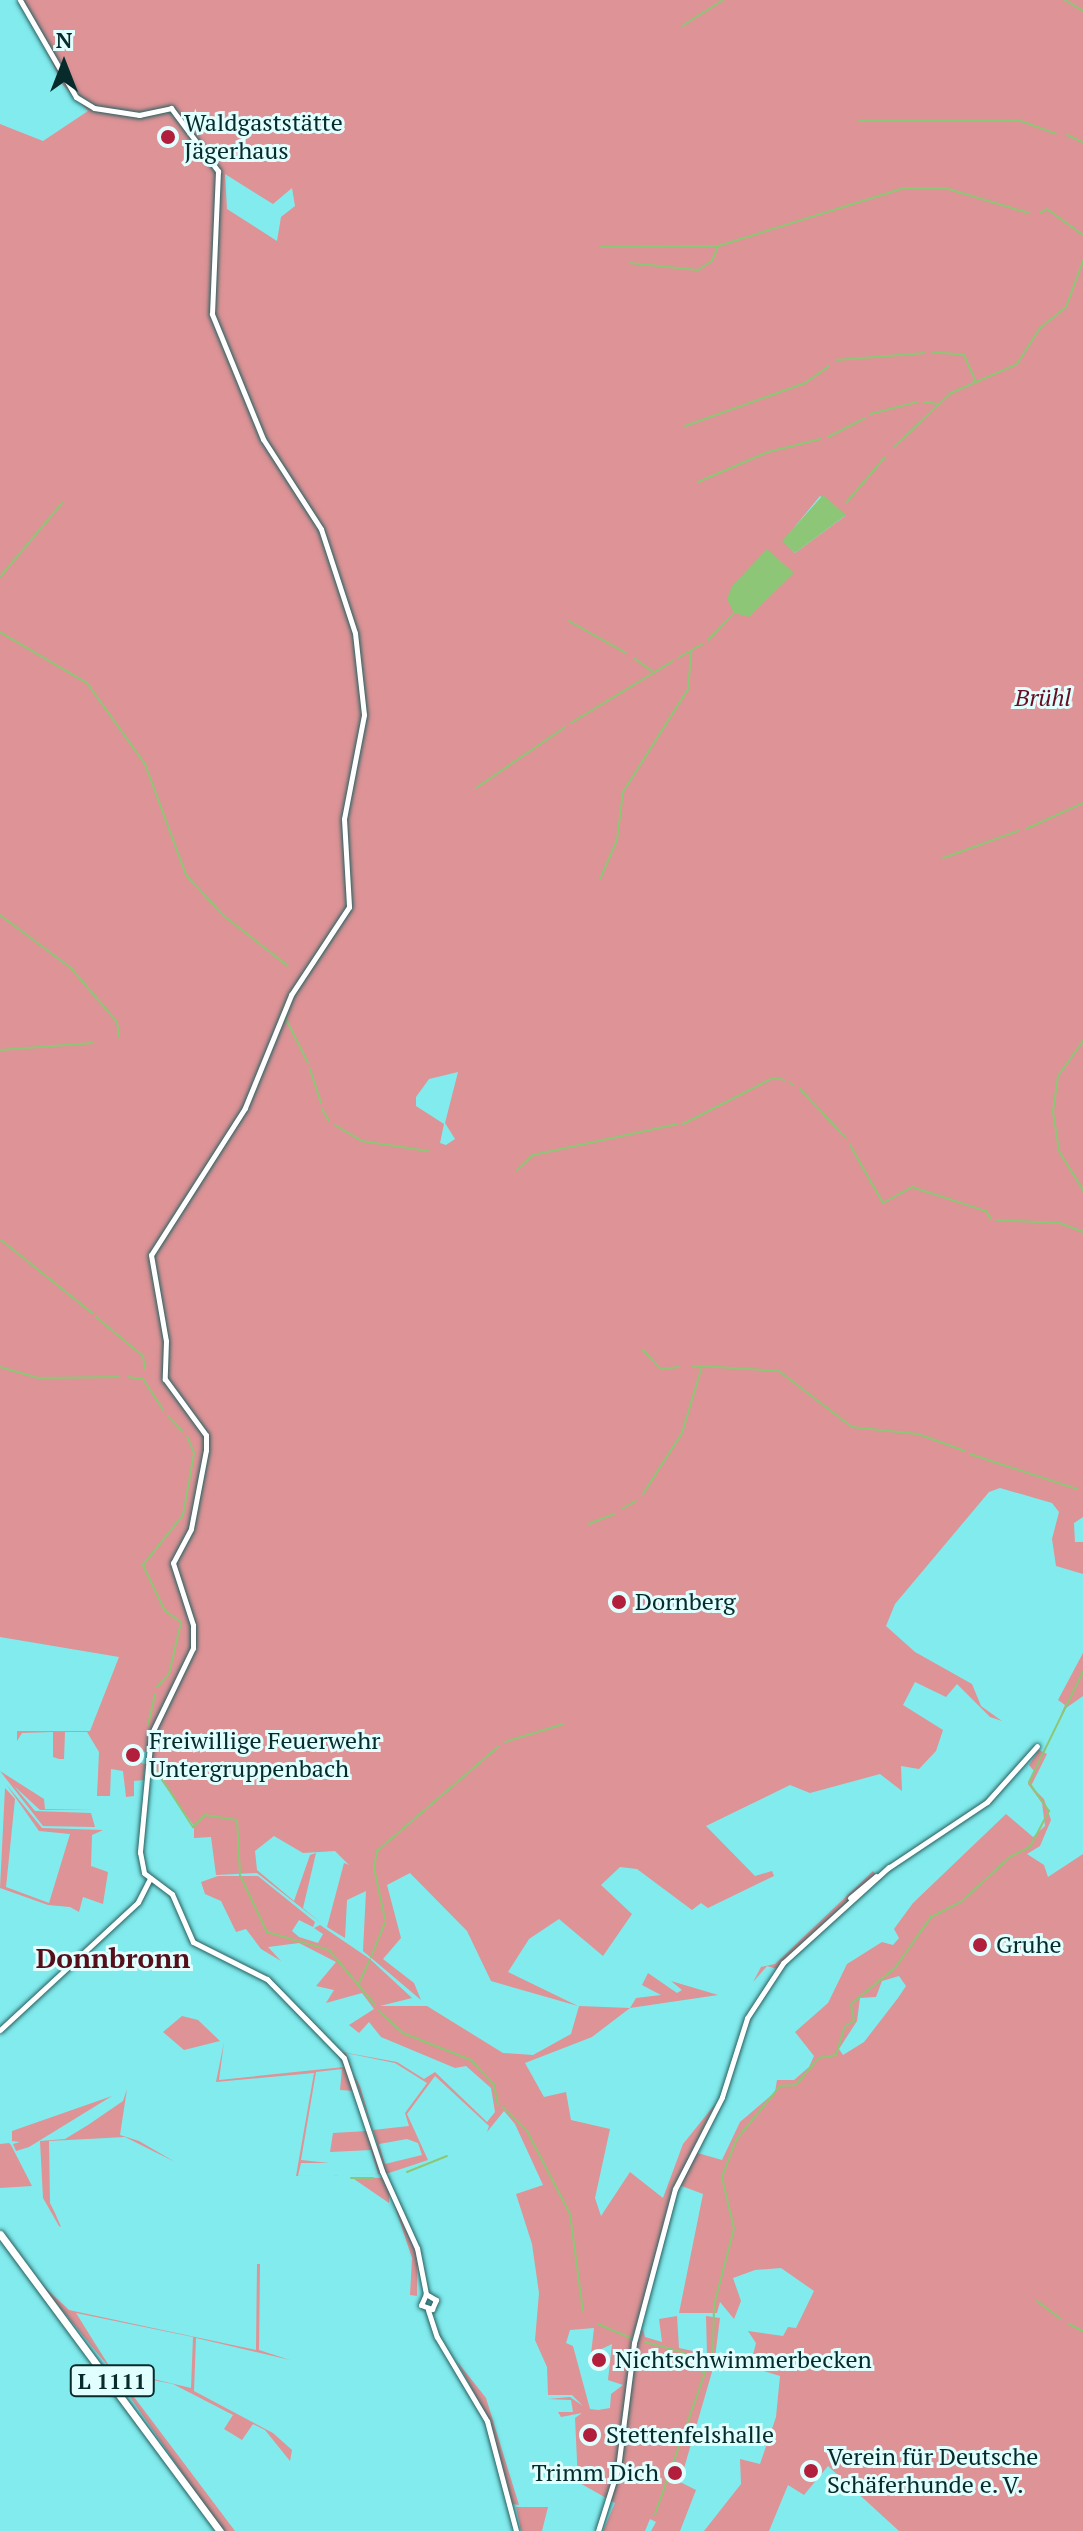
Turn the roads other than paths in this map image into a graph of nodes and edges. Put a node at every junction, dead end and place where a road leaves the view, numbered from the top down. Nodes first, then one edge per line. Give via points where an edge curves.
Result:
1 (20, 0) edge
2 (1037, 1746) dead end
3 (150, 1878) junction
4 (0, 2030) edge
5 (0, 2234) edge
6 (426, 2294) junction
7 (428, 2310) junction
8 (220, 2531) edge
9 (516, 2531) edge
10 (598, 2531) edge

1 - 3 street via 76,97 94,108 133,114 177,111 219,173 212,314 263,439 321,529 355,633 364,715 344,819 349,907 291,995 245,1108 151,1255 166,1341 165,1379 206,1435 195,1517 173,1563 193,1625 193,1648 187,1671 158,1718 139,1849
2 - 10 street via 987,1802 889,1867 841,1908 759,1994 722,2097 682,2169 634,2343 623,2446
3 - 4 street via 138,1902
3 - 6 street via 172,1894 193,1942 267,1979 335,2044 356,2080 417,2248
5 - 8 main road, L 1111
6 - 7 street via 420,2303
6 - 7 street via 436,2300
7 - 9 street via 437,2337 485,2415

